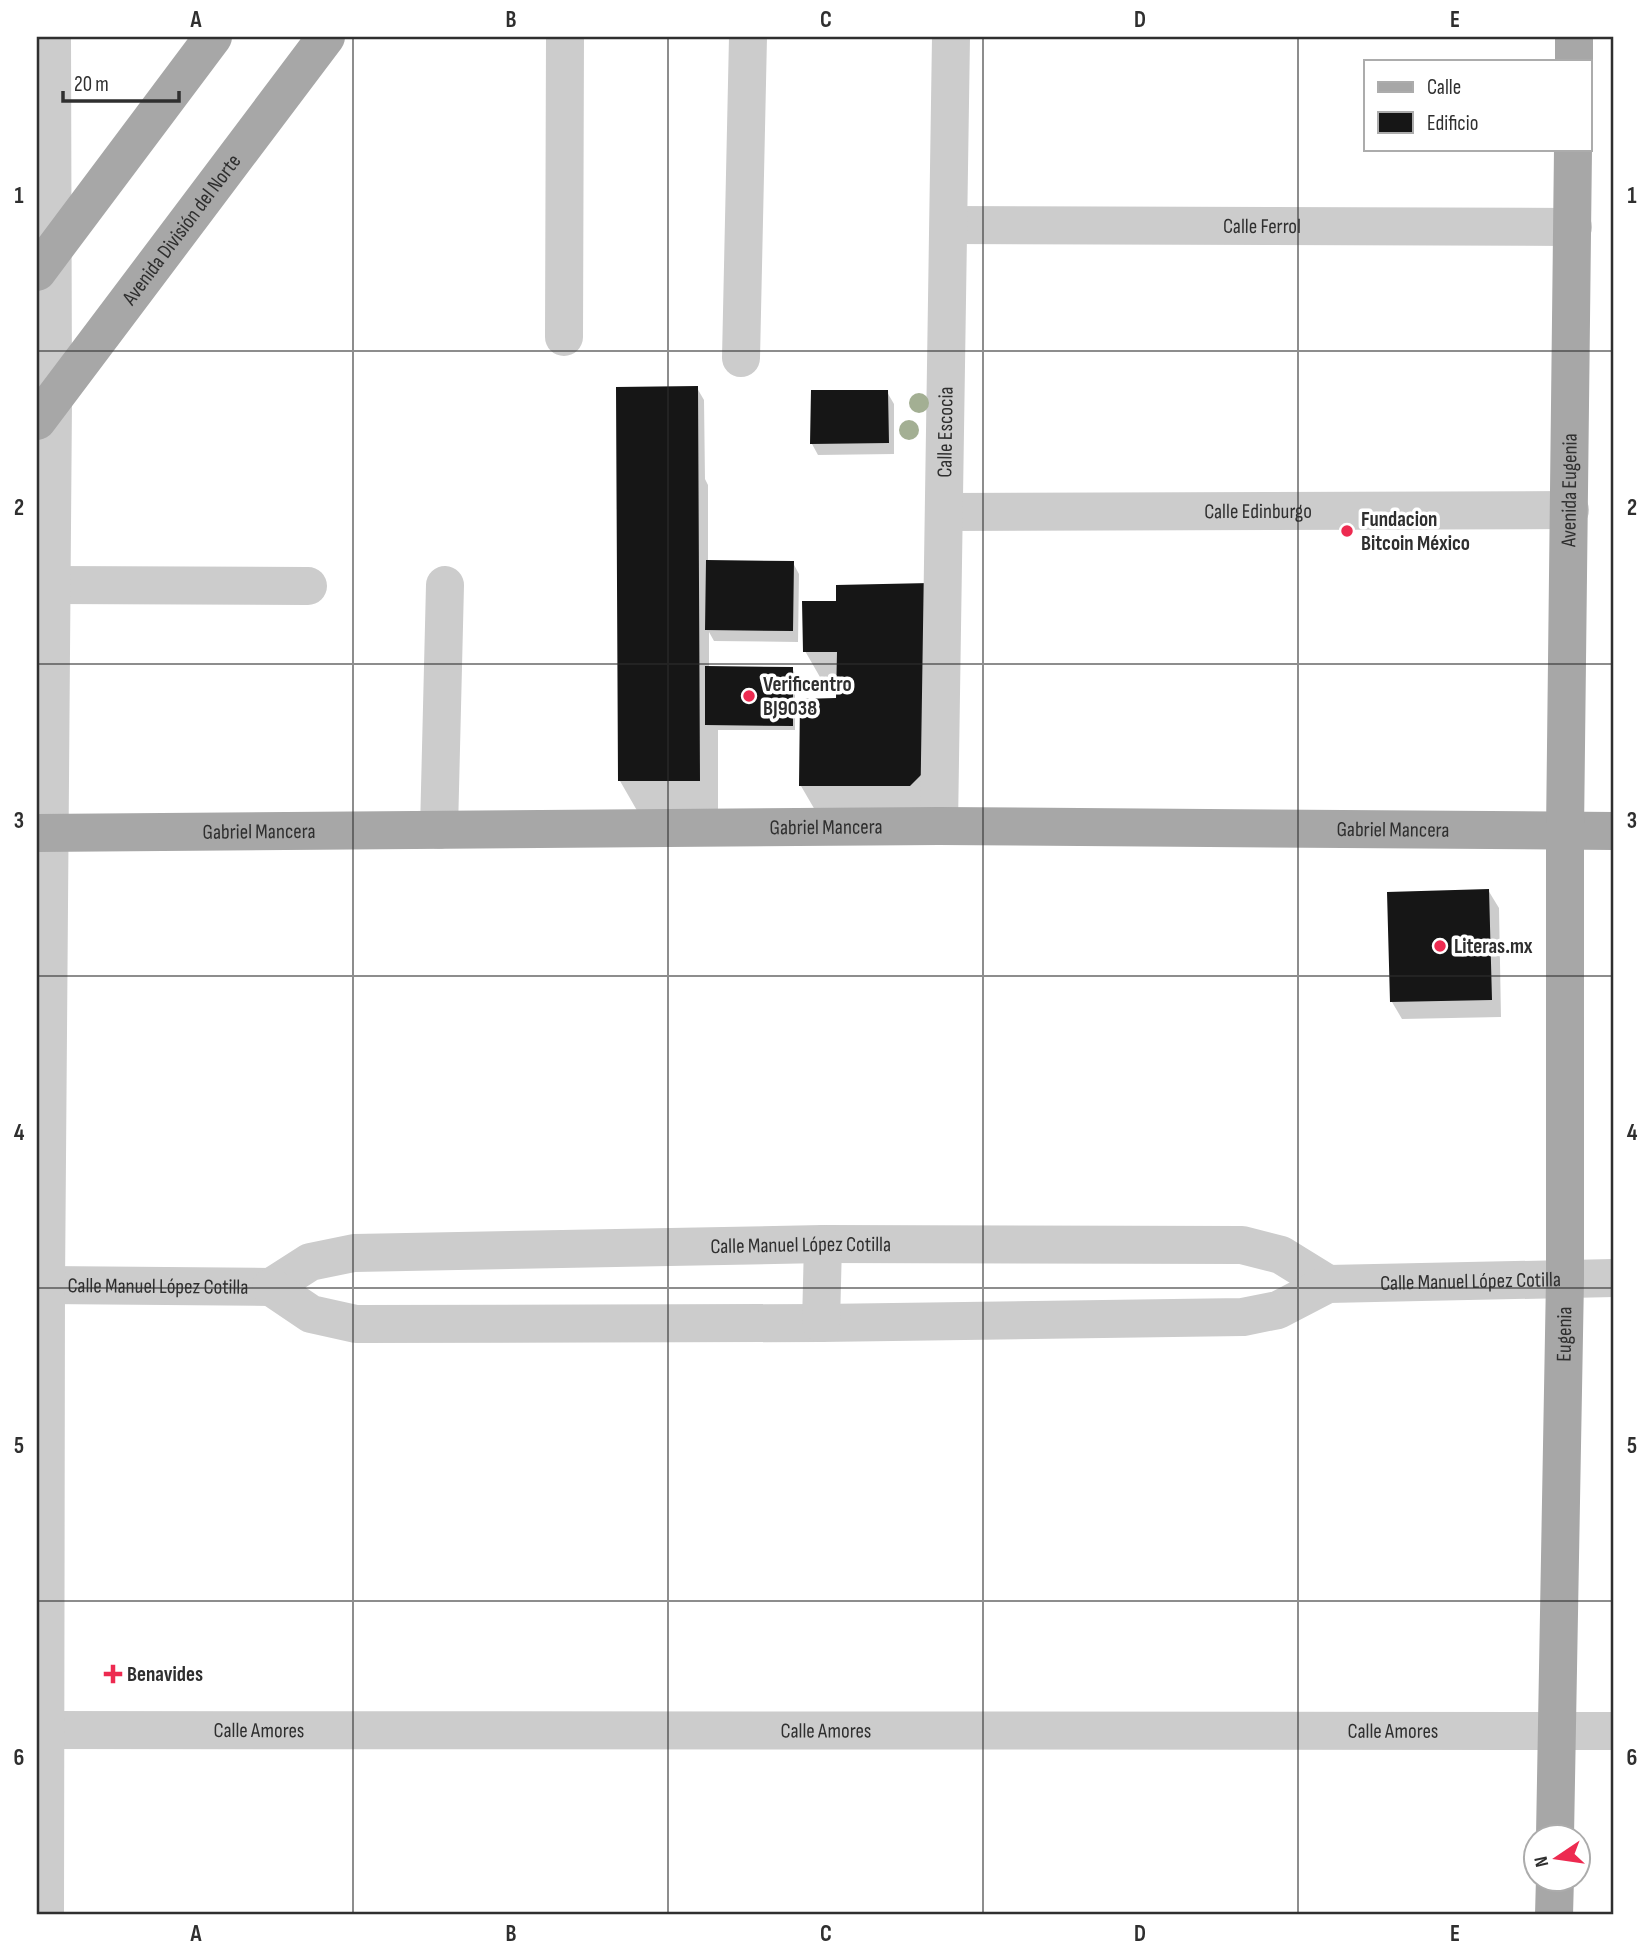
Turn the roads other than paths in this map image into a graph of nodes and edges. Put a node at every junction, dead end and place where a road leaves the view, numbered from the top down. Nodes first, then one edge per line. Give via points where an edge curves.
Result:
1 (52, 37) edge
2 (213, 37) edge
3 (326, 37) edge
4 (565, 37) edge
5 (748, 37) edge
6 (951, 37) edge
7 (1574, 37) edge
8 (1574, 60) edge
9 (1573, 150) edge
10 (950, 225) junction
11 (1573, 228) junction
12 (45, 261) edge
13 (564, 337) dead end
14 (741, 358) dead end
15 (45, 410) edge
16 (1570, 510) junction
17 (945, 512) junction
18 (52, 585) junction
19 (445, 585) dead end
20 (308, 586) dead end
21 (939, 826) junction
22 (439, 830) junction
23 (1614, 831) edge
24 (1565, 832) junction
25 (43, 833) edge
26 (823, 1244) junction
27 (1614, 1278) edge
28 (1565, 1279) junction
29 (1328, 1284) junction
30 (46, 1285) junction
31 (271, 1287) junction
32 (821, 1323) junction
33 (41, 1730) edge
34 (1556, 1731) junction
35 (1614, 1731) edge
36 (1555, 1822) edge
37 (1555, 1892) edge
38 (45, 1915) edge
39 (1554, 1915) edge

1 - 12 street
2 - 12 main road
3 - 15 main road, Avenida División del Norte
4 - 13 street
5 - 14 street
6 - 10 street, Calle Escocia
7 - 8 main road
9 - 11 main road, Avenida Eugenia
10 - 11 street, Calle Ferrol
10 - 17 street, Calle Escocia
11 - 16 main road, Avenida Eugenia
12 - 15 street
15 - 18 street
16 - 17 street, Calle Edinburgo
16 - 24 main road, Avenida Eugenia
17 - 21 street, Calle Escocia
18 - 20 street
18 - 25 street
19 - 22 street
21 - 22 main road, Gabriel Mancera
21 - 24 main road, Gabriel Mancera
22 - 25 main road, Gabriel Mancera
23 - 24 main road, Gabriel Mancera
24 - 28 main road, Eugenia
25 - 30 street
26 - 29 street, Calle Manuel López Cotilla via 1242,1245 1281,1255
26 - 31 street, Calle Manuel López Cotilla via 354,1253 310,1262
26 - 32 street
27 - 28 street, Calle Manuel López Cotilla
28 - 29 street, Calle Manuel López Cotilla
28 - 34 main road, Eugenia
29 - 32 street, Calle Manuel López Cotilla via 1278,1310 1242,1317
30 - 31 street, Calle Manuel López Cotilla
30 - 33 street
31 - 32 street, Calle Manuel López Cotilla via 311,1314 356,1324
33 - 34 street, Calle Amores
33 - 38 street
34 - 35 street, Calle Amores
34 - 36 main road, Eugenia
37 - 39 main road

